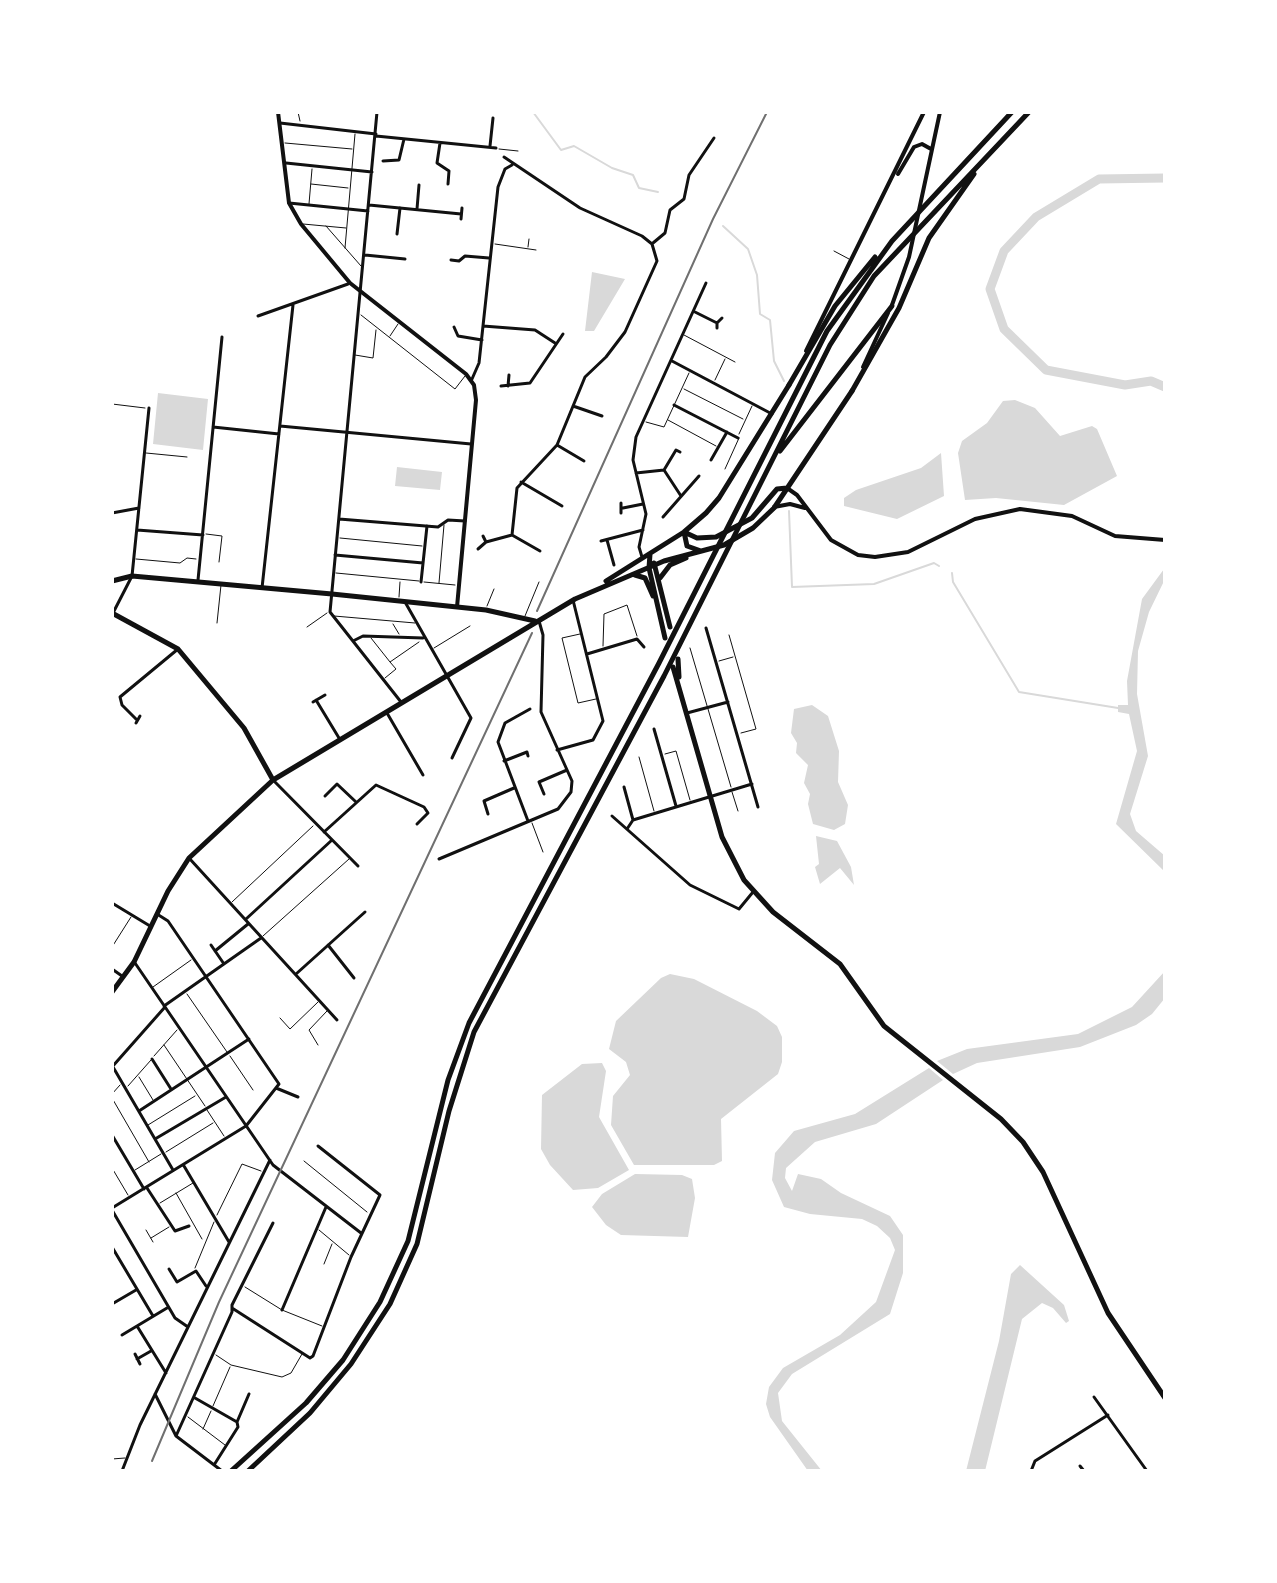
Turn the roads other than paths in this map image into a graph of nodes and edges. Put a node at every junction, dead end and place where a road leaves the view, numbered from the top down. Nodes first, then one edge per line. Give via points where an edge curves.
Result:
1 (278, 112) edge
2 (298, 112) edge
3 (369, 112) edge
4 (377, 112) edge
5 (924, 112) edge
6 (940, 112) edge
7 (1012, 112) edge
8 (1029, 112) edge
9 (493, 118) dead end
10 (280, 123) junction
11 (300, 126) junction
12 (355, 132) junction
13 (376, 135) junction
14 (404, 139) junction
15 (710, 140) dead end
16 (283, 142) junction
17 (440, 143) junction
18 (997, 146) junction
19 (354, 149) junction
20 (492, 149) junction
21 (931, 149) junction
22 (518, 151) dead end
23 (504, 157) dead end
24 (383, 161) dead end
25 (286, 163) junction
26 (512, 165) junction
27 (313, 167) junction
28 (352, 170) junction
29 (372, 172) junction
30 (311, 184) junction
31 (448, 184) dead end
32 (419, 185) dead end
33 (350, 188) junction
34 (886, 193) junction
35 (684, 199) junction
36 (289, 203) junction
37 (689, 204) dead end
38 (309, 205) junction
39 (369, 205) junction
40 (400, 208) junction
41 (348, 209) junction
42 (417, 209) junction
43 (368, 211) junction
44 (461, 214) dead end
45 (301, 224) junction
46 (326, 226) junction
47 (346, 228) junction
48 (397, 234) dead end
49 (529, 239) dead end
50 (892, 241) junction
51 (491, 243) junction
52 (652, 244) junction
53 (345, 248) junction
54 (528, 249) junction
55 (536, 250) dead end
56 (834, 251) dead end
57 (364, 255) junction
58 (489, 258) junction
59 (405, 259) dead end
60 (451, 260) dead end
61 (852, 260) junction
62 (363, 268) junction
63 (350, 283) junction
64 (706, 283) dead end
65 (360, 291) junction
66 (293, 305) junction
67 (892, 306) junction
68 (694, 311) junction
69 (358, 313) junction
70 (258, 316) dead end
71 (722, 318) dead end
72 (400, 322) junction
73 (483, 326) junction
74 (376, 327) junction
75 (454, 327) dead end
76 (563, 334) dead end
77 (684, 335) junction
78 (222, 337) dead end
79 (389, 337) junction
80 (482, 340) junction
81 (557, 344) junction
82 (355, 355) junction
83 (727, 357) junction
84 (672, 361) junction
85 (735, 362) dead end
86 (690, 371) junction
87 (466, 374) junction
88 (509, 375) dead end
89 (472, 379) junction
90 (714, 383) junction
91 (789, 385) junction
92 (501, 386) dead end
93 (508, 386) junction
94 (682, 388) junction
95 (852, 391) junction
96 (112, 404) edge
97 (753, 404) junction
98 (674, 405) junction
99 (573, 406) junction
100 (149, 408) joint
101 (772, 414) junction
102 (602, 416) dead end
103 (667, 420) junction
104 (643, 421) junction
105 (746, 421) junction
106 (280, 426) junction
107 (213, 427) junction
108 (727, 432) junction
109 (347, 433) junction
110 (279, 434) junction
111 (738, 438) junction
112 (472, 444) junction
113 (557, 445) junction
114 (718, 447) junction
115 (680, 452) dead end
116 (145, 453) junction
117 (187, 457) dead end
118 (774, 459) junction
119 (711, 460) dead end
120 (584, 461) dead end
121 (725, 469) dead end
122 (664, 470) junction
123 (636, 473) junction
124 (699, 476) dead end
125 (794, 478) junction
126 (521, 482) junction
127 (787, 488) junction
128 (797, 495) junction
129 (681, 496) junction
130 (621, 503) dead end
131 (644, 504) junction
132 (562, 506) dead end
133 (139, 508) junction
134 (774, 508) junction
135 (807, 509) junction
136 (112, 513) edge
137 (663, 517) dead end
138 (339, 519) junction
139 (465, 521) junction
140 (445, 522) junction
141 (427, 526) junction
142 (137, 530) junction
143 (644, 530) junction
144 (684, 532) junction
145 (203, 535) junction
146 (512, 535) junction
147 (483, 536) dead end
148 (337, 537) junction
149 (607, 540) junction
150 (1165, 540) edge
151 (601, 541) dead end
152 (486, 542) junction
153 (425, 546) junction
154 (478, 549) dead end
155 (540, 551) dead end
156 (706, 551) junction
157 (693, 554) junction
158 (335, 555) junction
159 (647, 557) junction
160 (134, 559) junction
161 (200, 559) junction
162 (219, 562) dead end
163 (423, 563) junction
164 (614, 565) dead end
165 (653, 566) junction
166 (334, 573) junction
167 (632, 574) junction
168 (132, 576) junction
169 (400, 579) junction
170 (112, 581) edge
171 (421, 582) junction
172 (539, 582) dead end
173 (198, 583) junction
174 (439, 583) junction
175 (659, 583) junction
176 (221, 585) junction
177 (459, 585) junction
178 (599, 586) junction
179 (262, 588) junction
180 (494, 589) dead end
181 (332, 594) junction
182 (573, 600) junction
183 (402, 602) junction
184 (457, 607) junction
185 (658, 608) junction
186 (486, 610) junction
187 (112, 613) edge
188 (331, 614) junction
189 (511, 618) junction
190 (524, 619) junction
191 (538, 621) junction
192 (392, 622) junction
193 (217, 623) dead end
194 (415, 623) junction
195 (470, 626) dead end
196 (307, 627) dead end
197 (670, 627) dead end
198 (706, 628) dead end
199 (519, 632) junction
200 (581, 633) junction
201 (729, 635) dead end
202 (370, 636) junction
203 (401, 638) junction
204 (421, 638) junction
205 (665, 638) dead end
206 (637, 639) junction
207 (352, 642) junction
208 (644, 647) dead end
209 (690, 648) dead end
210 (178, 649) junction
211 (603, 649) junction
212 (430, 650) junction
213 (587, 654) junction
214 (735, 657) junction
215 (678, 659) dead end
216 (390, 662) junction
217 (716, 662) junction
218 (673, 667) dead end
219 (446, 674) junction
220 (383, 680) junction
221 (681, 690) junction
222 (325, 695) dead end
223 (598, 698) junction
224 (112, 700) edge
225 (120, 701) junction
226 (401, 702) junction
227 (728, 702) junction
228 (707, 708) junction
229 (530, 709) dead end
230 (385, 711) junction
231 (687, 713) junction
232 (140, 716) dead end
233 (654, 729) dead end
234 (737, 734) junction
235 (340, 739) junction
236 (557, 750) junction
237 (661, 755) junction
238 (528, 756) dead end
239 (639, 757) dead end
240 (452, 758) dead end
241 (503, 762) junction
242 (567, 770) junction
243 (423, 775) dead end
244 (273, 780) junction
245 (752, 784) junction
246 (624, 787) dead end
247 (514, 788) junction
248 (732, 791) junction
249 (544, 794) dead end
250 (325, 796) dead end
251 (711, 797) junction
252 (356, 802) junction
253 (691, 803) junction
254 (676, 807) junction
255 (758, 807) dead end
256 (738, 811) dead end
257 (655, 813) junction
258 (488, 814) dead end
259 (612, 816) dead end
260 (633, 820) junction
261 (529, 821) junction
262 (417, 824) dead end
263 (315, 825) junction
264 (627, 829) junction
265 (324, 832) junction
266 (332, 840) junction
267 (543, 852) dead end
268 (189, 858) junction
269 (350, 858) junction
270 (439, 859) dead end
271 (358, 866) dead end
272 (753, 892) junction
273 (112, 903) edge
274 (230, 904) junction
275 (365, 912) dead end
276 (157, 914) junction
277 (131, 917) junction
278 (247, 922) junction
279 (151, 927) junction
280 (261, 938) junction
281 (211, 945) dead end
282 (328, 945) junction
283 (112, 947) edge
284 (215, 951) junction
285 (194, 959) junction
286 (134, 962) junction
287 (224, 964) junction
288 (112, 969) edge
289 (355, 974) dead end
290 (295, 975) junction
291 (123, 977) junction
292 (206, 977) junction
293 (152, 988) junction
294 (186, 991) junction
295 (112, 992) edge
296 (319, 1001) junction
297 (165, 1007) junction
298 (327, 1010) junction
299 (280, 1018) dead end
300 (337, 1020) dead end
301 (179, 1028) junction
302 (249, 1039) junction
303 (164, 1045) junction
304 (318, 1045) dead end
305 (228, 1053) junction
306 (152, 1059) junction
307 (112, 1067) edge
308 (207, 1069) junction
309 (138, 1075) junction
310 (188, 1081) junction
311 (122, 1083) junction
312 (278, 1085) junction
313 (126, 1089) junction
314 (172, 1090) junction
315 (253, 1090) dead end
316 (112, 1094) edge
317 (197, 1095) junction
318 (226, 1097) junction
319 (298, 1097) dead end
320 (112, 1098) edge
321 (154, 1101) junction
322 (206, 1109) junction
323 (139, 1111) junction
324 (215, 1122) junction
325 (147, 1125) junction
326 (246, 1126) junction
327 (112, 1135) edge
328 (226, 1138) junction
329 (155, 1139) junction
330 (318, 1146) dead end
331 (163, 1153) junction
332 (270, 1160) junction
333 (304, 1161) dead end
334 (149, 1162) junction
335 (183, 1164) junction
336 (112, 1168) edge
337 (173, 1170) junction
338 (133, 1171) junction
339 (264, 1172) junction
340 (194, 1182) junction
341 (145, 1188) junction
342 (176, 1193) junction
343 (130, 1197) junction
344 (157, 1204) junction
345 (326, 1206) junction
346 (112, 1209) edge
347 (370, 1214) junction
348 (215, 1218) junction
349 (273, 1223) dead end
350 (171, 1225) junction
351 (189, 1226) dead end
352 (317, 1228) junction
353 (146, 1230) dead end
354 (361, 1233) junction
355 (151, 1238) junction
356 (153, 1242) dead end
357 (204, 1242) junction
358 (229, 1242) junction
359 (333, 1242) junction
360 (112, 1247) edge
361 (351, 1257) junction
362 (324, 1264) dead end
363 (169, 1269) dead end
364 (196, 1271) junction
365 (242, 1285) junction
366 (207, 1287) junction
367 (137, 1289) junction
368 (112, 1304) edge
369 (168, 1307) junction
370 (232, 1308) junction
371 (282, 1310) junction
372 (153, 1316) junction
373 (137, 1326) junction
374 (188, 1327) junction
375 (324, 1327) junction
376 (122, 1335) dead end
377 (151, 1350) junction
378 (302, 1353) junction
379 (213, 1354) junction
380 (137, 1359) dead end
381 (231, 1365) junction
382 (166, 1373) junction
383 (155, 1394) junction
384 (249, 1394) dead end
385 (194, 1397) junction
386 (1094, 1397) dead end
387 (1165, 1398) edge
388 (212, 1408) junction
389 (186, 1415) junction
390 (1108, 1415) junction
391 (237, 1422) junction
392 (203, 1429) junction
393 (174, 1434) junction
394 (226, 1446) junction
395 (126, 1458) junction
396 (112, 1459) edge
397 (214, 1465) junction
398 (1080, 1466) dead end
399 (248, 1470) edge
400 (122, 1471) edge
401 (222, 1471) edge
402 (231, 1471) edge
403 (1031, 1471) edge
404 (1084, 1471) edge
405 (1147, 1471) edge

1 - 10 street
2 - 11 lane
3 - 4 lane
4 - 13 street
5 - 34 street
6 - 21 street
7 - 50 main road
8 - 18 main road
9 - 20 street
10 - 11 street
10 - 16 street
11 - 12 street
12 - 13 street
12 - 19 lane
13 - 14 street
13 - 29 street
14 - 17 street
14 - 24 street via 399,160
15 - 35 street via 689,175
16 - 19 lane
16 - 25 street
17 - 20 street
17 - 31 street via 437,163 449,171
18 - 95 main road via 937,224 899,308
18 - 118 main road via 874,276 830,345
19 - 28 lane
20 - 22 lane
21 - 34 street via 914,147
21 - 67 street via 909,257
23 - 26 street
25 - 27 street
25 - 36 street
26 - 51 street via 498,187
26 - 52 street via 580,208
27 - 28 street
27 - 30 lane
28 - 29 street
28 - 33 lane
29 - 39 street
30 - 33 lane
30 - 38 lane
32 - 42 street
33 - 41 lane
34 - 61 street
35 - 37 street
35 - 52 street via 670,210 665,233
36 - 38 street
36 - 45 street
38 - 41 street
39 - 40 street
39 - 43 street
40 - 42 street
40 - 48 street
41 - 43 street
41 - 47 lane
42 - 44 street
43 - 57 street
45 - 46 lane
45 - 63 street
46 - 47 lane
46 - 53 lane
47 - 53 lane
49 - 54 lane
50 - 91 main road via 854,280
50 - 402 main road via 827,331 469,1023 448,1080 400,1263 343,1360 306,1403
51 - 54 lane
51 - 58 street
52 - 99 street via 656,266 632,320 610,353 585,377
53 - 62 lane
54 - 55 lane
56 - 61 lane
57 - 59 street
57 - 62 street
58 - 60 street
58 - 73 street
61 - 91 street
62 - 65 street
63 - 65 street
63 - 66 street
64 - 68 street
65 - 69 street
65 - 72 street
66 - 70 street
66 - 106 street
67 - 95 street
67 - 118 main road
68 - 71 street via 717,326
68 - 77 street
69 - 74 lane
69 - 82 street
72 - 79 lane
72 - 87 street
73 - 80 street
73 - 81 street via 535,330
74 - 79 lane
74 - 82 lane via 373,358
75 - 80 street via 458,336
76 - 81 street
77 - 83 lane
77 - 84 street
78 - 107 street
79 - 87 lane via 455,389
80 - 89 street
81 - 93 street via 532,381
82 - 109 street
83 - 85 lane
83 - 90 lane
84 - 86 street
84 - 104 street
86 - 90 street
86 - 94 lane
87 - 89 street
88 - 93 street
89 - 112 street
90 - 97 street
91 - 101 main road
92 - 93 street
94 - 98 lane
94 - 105 lane
95 - 125 main road
96 - 100 lane
97 - 101 street
97 - 105 lane
98 - 103 lane
98 - 108 street
99 - 102 street
99 - 113 street
100 - 116 street
101 - 144 main road via 719,498
103 - 104 lane via 660,428
103 - 114 lane
104 - 123 street via 632,456
105 - 111 lane
106 - 109 street
106 - 110 street
107 - 110 street
107 - 145 street
108 - 111 street
108 - 114 street
109 - 112 street
109 - 138 street
110 - 179 street
111 - 121 lane
112 - 139 street
113 - 120 street
113 - 126 street
114 - 119 street
115 - 122 street via 676,450
116 - 117 lane
116 - 133 street
118 - 399 main road via 474,1032 417,1244 390,1304 351,1364 310,1413
122 - 123 street
122 - 129 street
123 - 131 street
124 - 129 street
125 - 127 main road
125 - 128 street
126 - 132 street
126 - 146 street via 512,508
127 - 128 street
127 - 134 main road
127 - 144 main road via 777,489 752,518 716,537
128 - 135 street
129 - 137 street
130 - 131 street via 622,511
131 - 143 street
133 - 136 street
133 - 142 street
134 - 135 street via 790,504
134 - 156 main road via 739,538
135 - 150 street via 844,549 875,557 908,552 975,519 1009,509 1072,516 1115,536
138 - 141 street
138 - 148 street
139 - 140 street
139 - 177 street
140 - 141 street
140 - 174 lane
141 - 153 street
142 - 145 street
142 - 160 street
143 - 149 street
143 - 159 street via 639,547
144 - 156 main road via 687,546
144 - 159 main road
145 - 161 street
145 - 162 lane via 222,536
146 - 152 street
146 - 155 street
147 - 152 street
148 - 153 lane
148 - 158 street
149 - 151 street
149 - 164 street
152 - 154 street
153 - 163 street
156 - 157 main road
157 - 165 main road
157 - 175 main road via 670,565
158 - 163 street
158 - 166 street
159 - 165 main road
159 - 178 main road
160 - 161 lane
160 - 168 street
161 - 173 street
163 - 171 street
165 - 167 main road
165 - 175 main road
165 - 185 main road
166 - 169 lane
166 - 181 street
167 - 178 main road
167 - 185 main road via 645,578
168 - 170 main road
168 - 173 main road
168 - 187 street
169 - 171 lane
169 - 183 lane
171 - 174 lane
172 - 190 lane
173 - 176 main road
174 - 177 lane
175 - 197 main road
176 - 179 main road
176 - 193 lane
177 - 184 street
178 - 182 main road
179 - 181 main road
180 - 186 lane
181 - 183 main road
181 - 188 street
182 - 191 main road
182 - 200 street
183 - 184 main road
183 - 194 street
184 - 186 main road
185 - 205 main road
186 - 189 main road
187 - 210 main road
188 - 192 lane
188 - 196 lane
188 - 207 street
189 - 190 main road
189 - 199 main road
190 - 191 main road
191 - 199 main road
191 - 236 street via 543,635 541,712
192 - 194 lane
192 - 203 lane
194 - 204 street
195 - 212 lane
198 - 217 street
199 - 219 main road
200 - 213 street
200 - 223 lane via 562,638 578,703
201 - 214 lane
202 - 203 street
202 - 207 street
202 - 216 lane
203 - 204 street
204 - 212 street
204 - 216 lane
206 - 208 street
206 - 211 street
206 - 211 lane via 627,605 604,614
207 - 220 street
209 - 228 lane
210 - 225 street
210 - 244 main road via 244,728
211 - 213 street
212 - 219 street
213 - 223 street
214 - 217 lane
214 - 234 lane via 756,729
215 - 221 main road
216 - 220 lane via 396,669
217 - 227 street
218 - 221 main road
219 - 226 main road
219 - 240 street via 471,718
220 - 226 street
221 - 231 main road
222 - 235 street via 314,701
223 - 236 street via 603,718 593,740
224 - 225 street
225 - 232 street via 136,721
226 - 230 main road
227 - 228 street
227 - 234 street
228 - 231 street
228 - 248 lane
229 - 241 street via 502,727 498,746
230 - 235 main road
230 - 243 street
231 - 251 main road
233 - 237 street
234 - 245 street
235 - 244 main road
236 - 242 street
237 - 253 lane via 676,751
237 - 254 street
238 - 241 street via 527,752
239 - 257 lane
241 - 247 street
242 - 249 street via 539,782
242 - 261 street via 572,787 564,805
244 - 263 street
244 - 268 main road
245 - 248 street
245 - 255 street
246 - 260 street
247 - 258 street via 484,801
247 - 261 street
248 - 251 street
248 - 256 lane
250 - 252 street via 337,784
251 - 253 street
251 - 272 main road via 735,867
252 - 262 street via 378,785 424,807 428,813
252 - 265 street
253 - 254 street
254 - 257 street
257 - 260 street
259 - 264 street
260 - 264 street
261 - 267 lane
261 - 270 street
263 - 265 street
263 - 274 lane
264 - 272 street via 677,877 703,891 739,909
265 - 266 street
266 - 269 street
266 - 278 street
268 - 274 street
268 - 276 main road
269 - 271 street
269 - 280 lane
272 - 387 main road via 840,964 884,1026 1001,1119 1037,1163 1108,1313
273 - 277 street
274 - 278 street
275 - 282 street
276 - 279 main road
276 - 285 street via 168,921
277 - 279 street
277 - 283 lane
278 - 280 street
278 - 284 street
279 - 286 main road
280 - 287 street
280 - 290 street
281 - 284 street
282 - 289 street
282 - 290 street
284 - 287 street
285 - 292 street
285 - 293 lane
286 - 291 main road
286 - 293 street
287 - 292 street
288 - 291 street
290 - 296 street
291 - 295 main road
292 - 294 street
292 - 302 street
293 - 297 street
294 - 297 street
294 - 305 lane
296 - 298 street
296 - 299 lane via 290,1029
297 - 301 street
297 - 307 street
298 - 300 street
298 - 304 lane via 309,1030
301 - 303 lane
301 - 308 street
302 - 305 street
302 - 312 street
303 - 306 lane
303 - 310 lane
305 - 308 street
305 - 315 lane
306 - 309 lane
306 - 314 street
307 - 311 street
308 - 310 street
308 - 318 street
309 - 313 lane
309 - 321 lane
310 - 314 street
310 - 317 lane
311 - 313 street
311 - 316 lane
312 - 319 street
312 - 326 street
313 - 323 street
314 - 321 street
317 - 322 lane
317 - 325 lane
318 - 322 street
318 - 326 street
320 - 334 lane
321 - 323 street
322 - 324 lane
322 - 329 street
323 - 325 street
324 - 328 lane
324 - 331 lane
325 - 329 street
326 - 328 street
326 - 332 street
327 - 338 street
328 - 335 street
329 - 331 street
330 - 347 street via 380,1195
331 - 334 lane
331 - 337 street
332 - 339 street
332 - 345 street
333 - 347 lane
334 - 338 lane
335 - 337 street
335 - 340 street
336 - 343 lane
337 - 341 street
338 - 341 street
339 - 348 lane via 242,1164
339 - 358 street
340 - 342 lane
340 - 348 street
341 - 343 street
341 - 344 street
342 - 344 lane
342 - 357 lane
343 - 346 street
344 - 350 street
345 - 352 street
345 - 354 street
346 - 369 street
347 - 354 street
348 - 357 lane
348 - 358 street
349 - 365 street
350 - 351 street via 177,1232
350 - 355 lane
352 - 359 lane
352 - 371 street
353 - 355 lane
354 - 361 street
355 - 356 lane
357 - 364 lane
358 - 366 street
359 - 361 lane
359 - 362 lane
360 - 367 street
361 - 375 street
363 - 364 street via 177,1282
364 - 366 street
365 - 370 street
365 - 371 lane
366 - 374 street
367 - 368 street
367 - 372 street
369 - 372 street
369 - 374 street
370 - 378 street
370 - 379 street
371 - 375 lane
372 - 373 street
373 - 376 street
373 - 377 street
374 - 382 street
375 - 378 street via 310,1358
377 - 380 street
377 - 382 street
378 - 381 lane via 285,1377
379 - 381 lane
379 - 385 street
381 - 388 lane
382 - 383 street
383 - 393 street
383 - 395 street
384 - 391 street
385 - 388 street
385 - 389 street
386 - 390 street
388 - 391 street
388 - 392 lane
389 - 392 lane
389 - 393 street
390 - 403 street via 1035,1461
390 - 405 street
391 - 394 street
392 - 394 lane
393 - 397 street
394 - 397 street
395 - 396 lane
395 - 400 street
397 - 401 street
398 - 404 street

